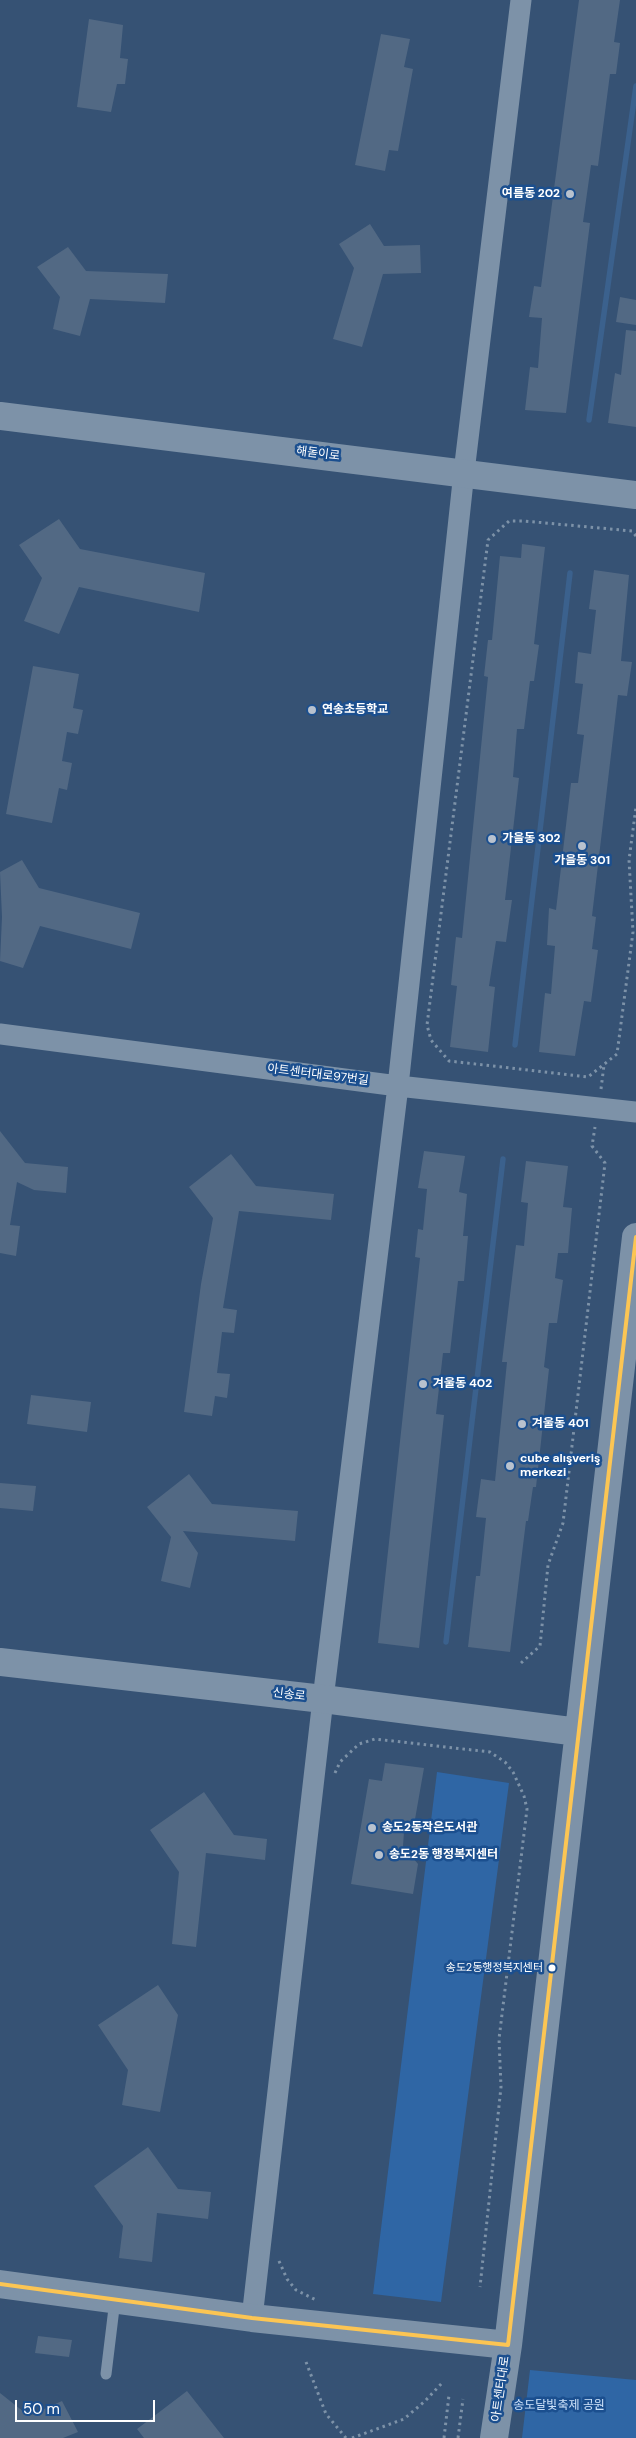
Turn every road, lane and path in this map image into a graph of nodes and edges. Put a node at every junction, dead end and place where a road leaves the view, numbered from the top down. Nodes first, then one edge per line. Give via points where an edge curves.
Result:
1 (521, 0) edge
2 (0, 416) edge
3 (464, 472) junction
4 (636, 495) edge
5 (636, 536) edge
6 (636, 808) edge
7 (0, 1034) edge
8 (604, 1065) junction
9 (602, 1082) dead end
10 (398, 1086) junction
11 (636, 1112) edge
12 (595, 1125) dead end
13 (636, 1237) edge
14 (0, 1662) edge
15 (521, 1663) dead end
16 (323, 1699) junction
17 (578, 1732) junction
18 (334, 1776) dead end
19 (279, 2258) dead end
20 (0, 2284) edge
21 (480, 2287) dead end
22 (115, 2300) junction
23 (319, 2301) dead end
24 (252, 2318) junction
25 (508, 2345) junction
26 (306, 2362) dead end
27 (106, 2374) dead end
28 (442, 2383) dead end
29 (449, 2395) dead end
30 (463, 2399) dead end
31 (346, 2438) edge
32 (352, 2438) edge
33 (444, 2438) edge
34 (458, 2438) edge
35 (494, 2438) edge

1 - 3 street
2 - 3 street, 해돋이로
3 - 4 street, 해돋이로
3 - 10 street
5 - 8 path via 632,531 509,521 488,540 427,1025 431,1040 450,1061 588,1077
6 - 8 path via 629,860 633,914 631,942 617,1054
7 - 10 street, 아트센터대로97번길
8 - 9 path
10 - 11 street, 아트센터대로97번길
10 - 16 street
12 - 15 path via 592,1146 605,1163 563,1523 548,1565 540,1646
13 - 17 street, 아트센터대로
14 - 16 street, 신송로
16 - 17 street, 신송로
16 - 24 street
17 - 25 street, 아트센터대로
18 - 21 path via 340,1762 359,1744 376,1739 490,1752 513,1772 524,1796 527,1809 499,2039 501,2087
19 - 23 path via 287,2279 296,2290
20 - 22 street
22 - 24 street
22 - 27 lane
24 - 25 street
25 - 35 street, 아트센터대로
26 - 31 path via 326,2414
28 - 32 path via 404,2419
29 - 33 path
30 - 34 path

